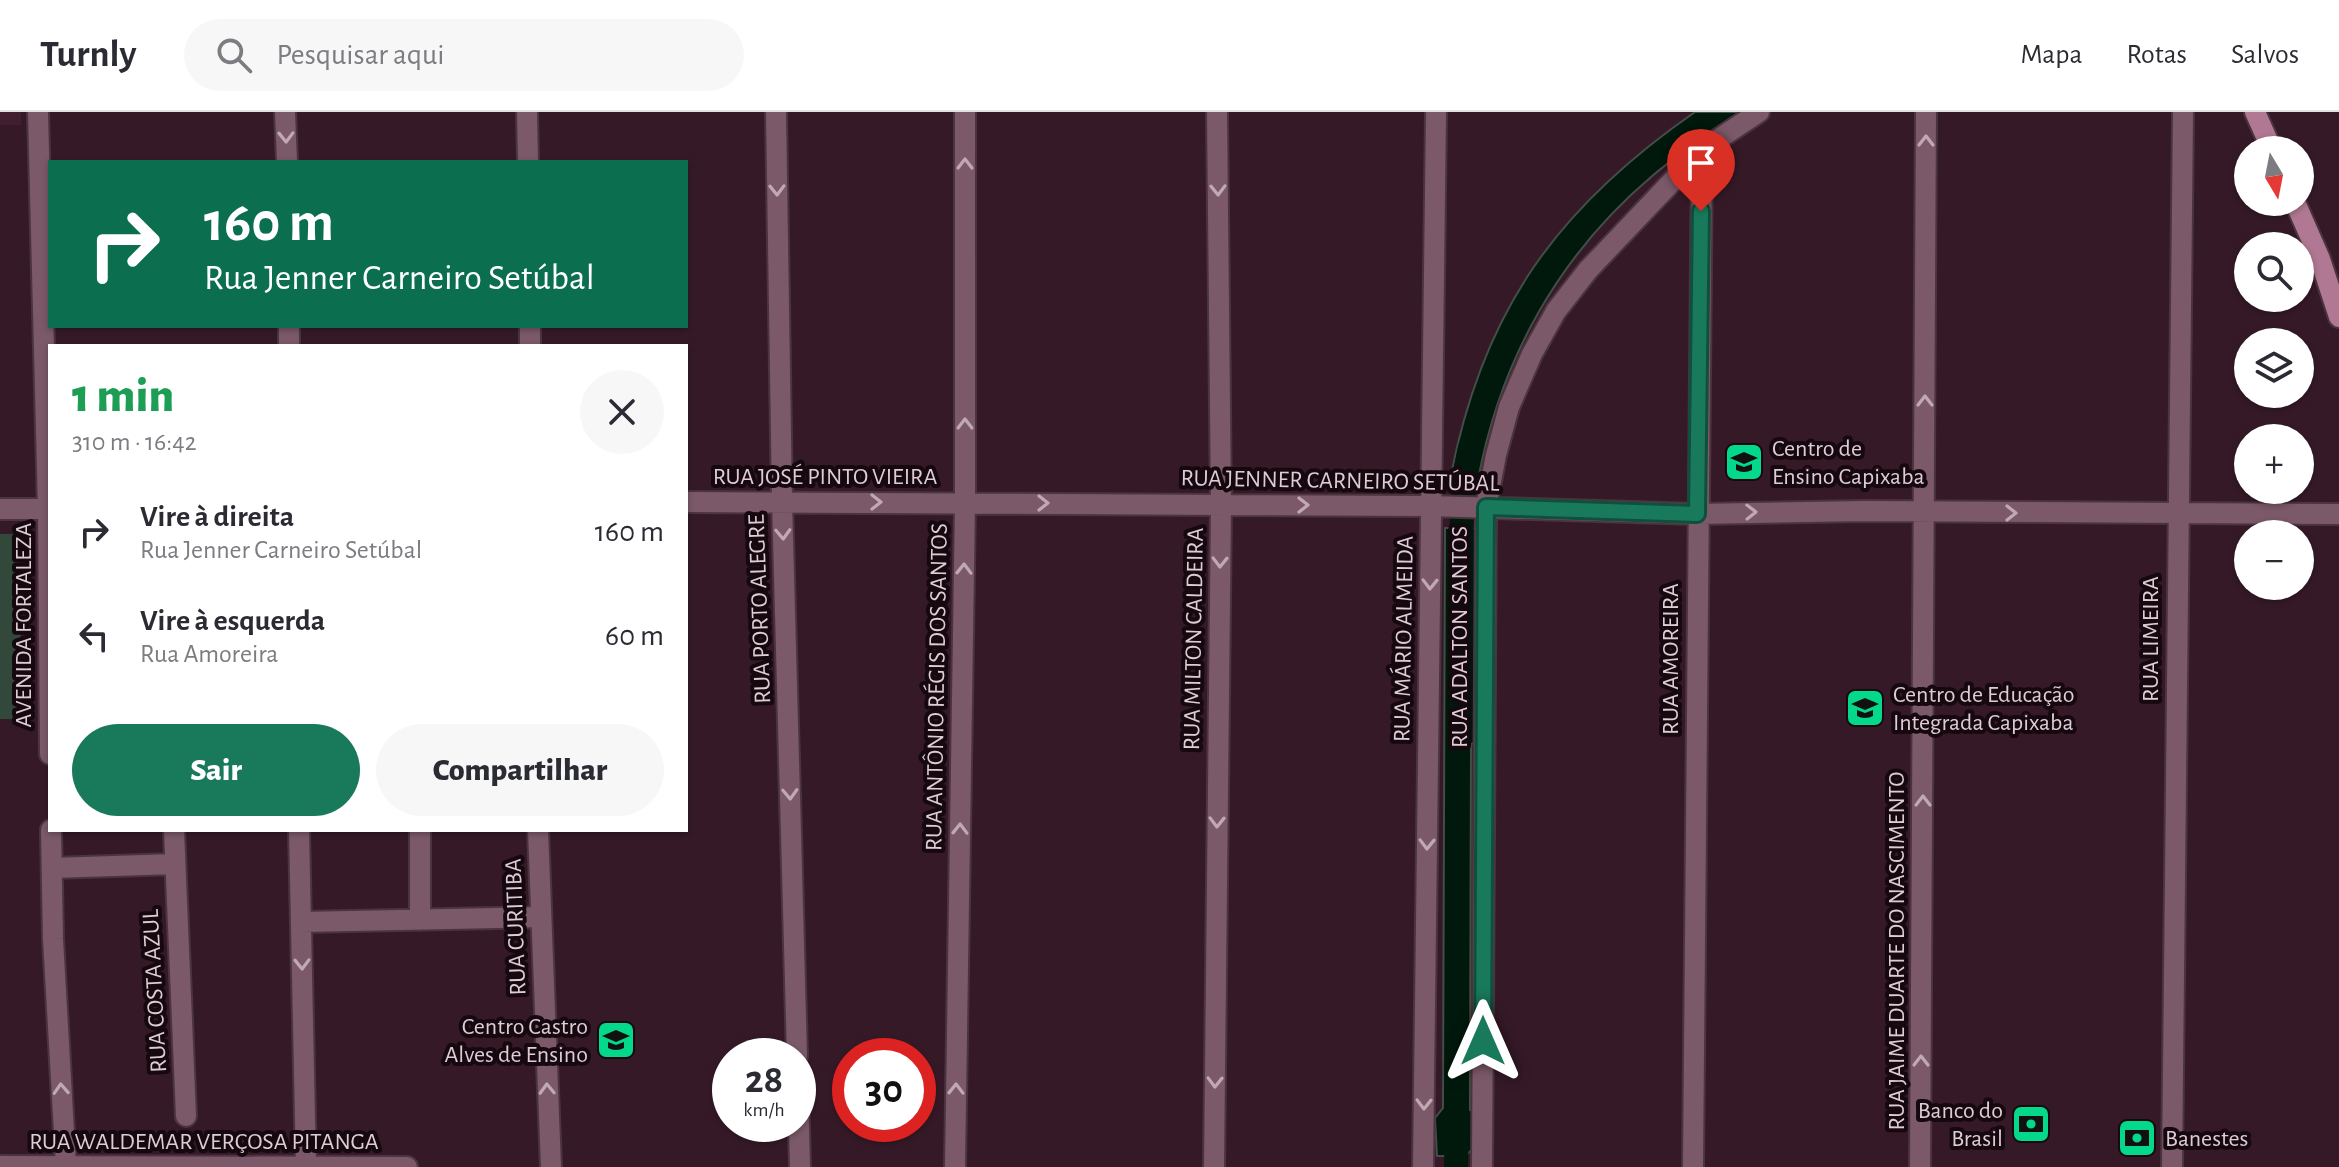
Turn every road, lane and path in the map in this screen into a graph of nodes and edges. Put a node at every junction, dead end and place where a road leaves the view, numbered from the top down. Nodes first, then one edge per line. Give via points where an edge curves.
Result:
1 (38, 112) edge
2 (285, 112) edge
3 (527, 112) edge
4 (776, 112) edge
5 (965, 112) edge
6 (1217, 112) edge
7 (1436, 112) edge
8 (1759, 112) edge
9 (1926, 112) edge
10 (2255, 112) edge
11 (2183, 118) edge
12 (2266, 136) edge
13 (1702, 150) junction
14 (287, 160) edge
15 (528, 160) edge
16 (2301, 216) edge
17 (2339, 317) edge
18 (48, 473) edge
19 (782, 501) junction
20 (688, 502) edge
21 (965, 502) junction
22 (1221, 505) junction
23 (1437, 506) junction
24 (1481, 507) junction
25 (0, 509) edge
26 (48, 509) edge
27 (1924, 513) junction
28 (2177, 513) junction
29 (1697, 514) junction
30 (2339, 514) edge
31 (51, 832) edge
32 (174, 832) edge
33 (299, 832) edge
34 (420, 832) edge
35 (538, 832) edge
36 (175, 864) junction
37 (52, 868) junction
38 (541, 917) junction
39 (420, 920) junction
40 (301, 922) junction
41 (797, 1038) edge
42 (186, 1116) dead end
43 (799, 1142) edge
44 (0, 1166) edge
45 (66, 1167) edge
46 (306, 1167) edge
47 (407, 1167) edge
48 (551, 1167) edge
49 (800, 1167) edge
50 (955, 1167) edge
51 (1214, 1167) edge
52 (1423, 1167) edge
53 (1482, 1167) edge
54 (1693, 1167) edge
55 (1920, 1167) edge
56 (2172, 1167) edge

1 - 18 street, AVENIDA FORTALEZA
2 -> 14 street
3 - 15 street
4 -> 19 street, RUA PORTO ALEGRE
21 -> 5 street, RUA ANTÔNIO RÉGIS DOS SANTOS
6 -> 22 street, RUA MILTON CALDEIRA
7 - 23 street, RUA MÁRIO ALMEIDA
8 - 13 street, RUA ADALTON SANTOS
27 -> 9 street, RUA JAIME DUARTE DO NASCIMENTO
10 - 12 main road
11 - 28 street, RUA LIMEIRA
13 - 24 street, RUA ADALTON SANTOS via 1556,311 1509,407
13 - 29 street, RUA AMOREIRA
16 - 17 main road
19 - 20 street, RUA JOSÉ PINTO VIEIRA
19 -> 21 street, RUA JOSÉ PINTO VIEIRA
19 -> 41 street, RUA PORTO ALEGRE
21 -> 22 street, RUA JENNER CARNEIRO SETÚBAL
50 -> 21 street, RUA ANTÔNIO RÉGIS DOS SANTOS
22 -> 23 street, RUA JENNER CARNEIRO SETÚBAL
22 -> 51 street, RUA MILTON CALDEIRA
23 - 24 street, RUA JENNER CARNEIRO SETÚBAL
23 -> 52 street, RUA MÁRIO ALMEIDA
24 - 29 street, RUA JENNER CARNEIRO SETÚBAL
24 - 53 street, RUA ADALTON SANTOS
25 - 26 street
27 -> 28 street, RUA JENNER CARNEIRO SETÚBAL
29 -> 27 street, RUA JENNER CARNEIRO SETÚBAL
55 -> 27 street, RUA JAIME DUARTE DO NASCIMENTO
28 - 30 street, RUA JENNER CARNEIRO SETÚBAL
28 - 56 street, RUA LIMEIRA
29 - 54 street, RUA AMOREIRA
31 - 37 street
32 - 36 street, RUA COSTA AZUL
33 - 40 street
34 - 39 street
35 - 38 street, RUA CURITIBA
36 - 37 street
36 - 42 street, RUA COSTA AZUL
45 -> 37 street
38 - 39 street
48 -> 38 street, RUA CURITIBA
39 - 40 street
40 -> 46 street
43 - 49 street
44 - 45 street, RUA WALDEMAR VERÇOSA PITANGA
45 - 46 street, RUA WALDEMAR VERÇOSA PITANGA
46 - 47 street, RUA WALDEMAR VERÇOSA PITANGA

